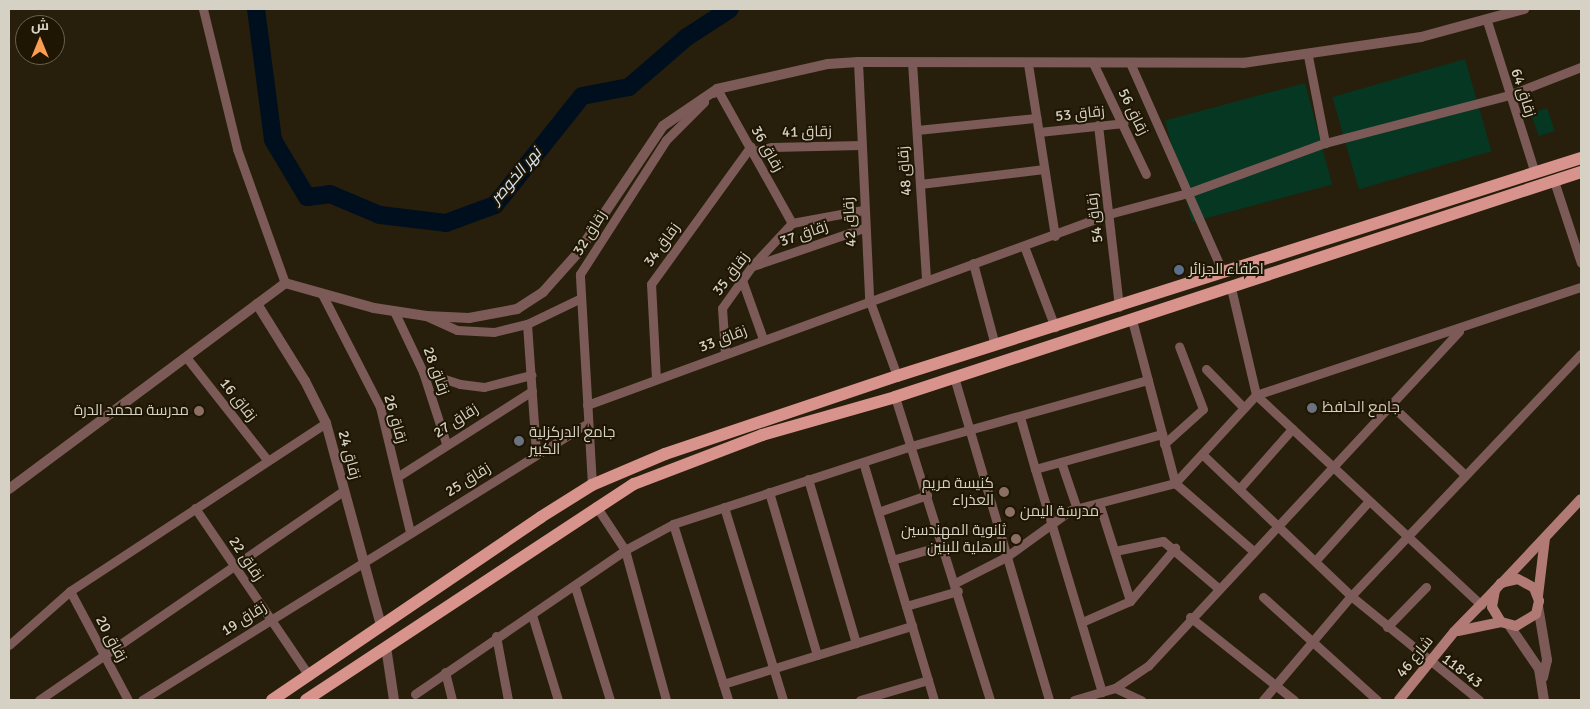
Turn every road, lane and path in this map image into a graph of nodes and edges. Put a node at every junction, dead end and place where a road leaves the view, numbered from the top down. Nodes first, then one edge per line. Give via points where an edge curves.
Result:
1 (203, 9) edge
2 (1524, 9) edge
3 (1487, 21) junction
4 (1308, 56) junction
5 (858, 62) junction
6 (912, 62) junction
7 (1093, 63) junction
8 (1028, 64) junction
9 (1131, 65) junction
10 (1581, 67) edge
11 (717, 88) junction
12 (1509, 95) junction
13 (1036, 118) junction
14 (1124, 123) junction
15 (1098, 125) junction
16 (917, 130) junction
17 (1039, 132) junction
18 (1325, 143) junction
19 (861, 145) junction
20 (752, 149) junction
21 (1581, 158) edge
22 (1044, 169) junction
23 (1581, 172) edge
24 (1535, 173) junction
25 (1146, 174) dead end
26 (1554, 181) junction
27 (920, 184) junction
28 (1188, 193) junction
29 (863, 210) junction
30 (1108, 214) junction
31 (792, 223) junction
32 (864, 228) junction
33 (1055, 236) junction
34 (1024, 246) junction
35 (577, 254) junction
36 (973, 263) junction
37 (1581, 263) edge
38 (752, 266) junction
39 (1223, 273) junction
40 (580, 274) junction
41 (926, 278) junction
42 (742, 280) junction
43 (285, 283) junction
44 (1581, 287) edge
45 (1231, 288) junction
46 (322, 294) junction
47 (581, 298) junction
48 (869, 299) junction
49 (257, 304) junction
50 (1119, 307) junction
51 (394, 311) junction
52 (426, 316) junction
53 (1132, 320) junction
54 (527, 324) junction
55 (1055, 327) junction
56 (1460, 329) junction
57 (763, 339) junction
58 (995, 345) junction
59 (1179, 346) dead end
60 (725, 353) junction
61 (1581, 354) edge
62 (186, 357) junction
63 (1206, 369) dead end
64 (423, 372) junction
65 (531, 375) junction
66 (897, 376) junction
67 (954, 377) junction
68 (656, 379) junction
69 (1148, 380) junction
70 (532, 391) junction
71 (1256, 395) junction
72 (895, 396) junction
73 (1390, 404) junction
74 (587, 405) junction
75 (1244, 408) junction
76 (1020, 417) junction
77 (588, 422) junction
78 (326, 423) junction
79 (1292, 429) junction
80 (970, 432) junction
81 (1162, 434) junction
82 (446, 443) junction
83 (1164, 444) junction
84 (911, 446) junction
85 (536, 454) junction
86 (1202, 454) junction
87 (268, 461) junction
88 (863, 462) junction
89 (1061, 462) junction
90 (1331, 467) junction
91 (1035, 469) junction
92 (1465, 475) junction
93 (397, 477) junction
94 (808, 479) junction
95 (1175, 483) junction
96 (592, 485) junction
97 (1240, 488) junction
98 (9, 489) edge
99 (343, 491) junction
100 (769, 492) junction
101 (927, 495) junction
102 (1581, 499) edge
103 (1369, 501) junction
104 (1099, 503) junction
105 (596, 506) junction
106 (724, 507) junction
107 (195, 508) junction
108 (1077, 509) junction
109 (878, 512) junction
110 (1279, 523) junction
111 (673, 524) junction
112 (1052, 526) junction
113 (410, 532) junction
114 (1407, 536) junction
115 (1545, 537) junction
116 (944, 545) junction
117 (1175, 548) junction
118 (625, 550) junction
119 (1252, 550) junction
120 (1115, 552) junction
121 (1006, 557) junction
122 (892, 560) junction
123 (1316, 560) junction
124 (362, 561) junction
125 (235, 566) junction
126 (575, 587) junction
127 (956, 587) junction
128 (1426, 587) dead end
129 (1498, 587) junction
130 (1218, 588) junction
131 (70, 592) junction
132 (1351, 596) junction
133 (1263, 597) dead end
134 (1130, 601) junction
135 (1538, 601) junction
136 (1481, 605) junction
137 (906, 606) junction
138 (532, 615) junction
139 (1190, 617) junction
140 (270, 619) junction
141 (1082, 622) junction
142 (1505, 624) junction
143 (381, 626) junction
144 (912, 626) junction
145 (1388, 627) junction
146 (1454, 632) junction
147 (496, 636) junction
148 (856, 643) junction
149 (1311, 643) junction
150 (9, 645) edge
151 (386, 647) junction
152 (102, 654) junction
153 (817, 654) junction
154 (1429, 663) junction
155 (773, 668) junction
156 (445, 672) junction
157 (309, 676) junction
158 (1543, 678) junction
159 (928, 680) junction
160 (722, 684) junction
161 (1275, 686) junction
162 (1115, 688) junction
163 (1102, 692) junction
164 (415, 694) dead end
165 (309, 699) edge
166 (39, 700) edge
167 (128, 700) edge
168 (142, 700) edge
169 (272, 700) edge
170 (394, 700) edge
171 (452, 700) edge
172 (508, 700) edge
173 (558, 700) edge
174 (610, 700) edge
175 (666, 700) edge
176 (728, 700) edge
177 (783, 700) edge
178 (860, 700) edge
179 (934, 700) edge
180 (990, 700) edge
181 (1049, 700) edge
182 (1074, 700) edge
183 (1142, 700) edge
184 (1263, 700) edge
185 (1294, 700) edge
186 (1378, 700) edge
187 (1399, 700) edge
188 (1479, 700) edge
189 (1544, 700) edge

1 - 43 street via 237,149
2 - 3 street
3 - 4 street via 1421,37
3 - 12 street, زقاق 64
4 - 9 street via 1243,63
4 - 18 street
5 - 6 street
5 - 11 street via 828,64
5 - 19 street, زقاق 42
6 - 8 street
6 - 16 street, زقاق 48
7 - 8 street
7 - 9 street
7 - 14 street, زقاق 56
8 - 13 street
9 - 28 street
10 - 12 street, زقاق 33
11 - 20 street, زقاق 36
11 - 35 street via 663,126
11 - 40 street, زقاق 32 via 666,140
12 - 18 street, زقاق 33
12 - 24 street, زقاق 64
13 - 16 street
13 - 17 street
14 - 15 street, زقاق 53
14 - 25 street, زقاق 56
15 - 17 street, زقاق 53
15 - 30 street, زقاق 54
16 - 27 street, زقاق 48
17 - 22 street
18 - 28 street, زقاق 33
19 - 20 street, زقاق 41
19 - 29 street, زقاق 42
20 - 31 street, زقاق 36
20 - 68 street, زقاق 34 via 651,284
21 - 24 main road
22 - 27 street
22 - 33 street
23 - 26 main road
24 - 39 main road
26 - 37 street
26 - 45 main road
27 - 41 street, زقاق 48
28 - 30 street, زقاق 33
28 - 39 street
29 - 31 street
29 - 32 street, زقاق 42
30 - 33 street, زقاق 33
30 - 50 street, زقاق 54
31 - 38 street, زقاق 35
32 - 38 street, زقاق 37
32 - 48 street, زقاق 42
33 - 34 street, زقاق 33
34 - 36 street, زقاق 33
34 - 55 street
35 - 40 street
35 - 52 street via 544,292 517,309 469,318
36 - 41 street, زقاق 33
36 - 58 street
38 - 42 street, زقاق 35
39 - 50 main road
40 - 47 street, زقاق 32
41 - 48 street, زقاق 33
42 - 57 street
42 - 60 street, زقاق 35 via 722,308
43 - 46 street
43 - 49 street
44 - 56 street
45 - 53 main road
45 - 71 street
46 - 51 street
46 - 93 street, زقاق 26 via 380,407
47 - 54 street
47 - 74 street, زقاق 32
48 - 57 street, زقاق 33
48 - 66 street, زقاق 42
49 - 62 street
49 - 78 street, زقاق 24 via 305,381
50 - 55 main road
51 - 52 street
51 - 64 street, زقاق 28
52 - 54 street via 457,330 494,332
53 - 67 main road
53 - 69 street
54 - 65 street
55 - 58 main road
56 - 71 street
56 - 73 street
57 - 60 street, زقاق 33
58 - 66 main road
59 - 83 street via 1203,409
60 - 68 street, زقاق 33
61 - 92 street
62 - 87 street, زقاق 16
62 - 98 street
63 - 75 street
64 - 65 street via 460,384 484,386
64 - 82 street, زقاق 28
65 - 70 street
66 - 96 main road via 665,454
67 - 72 main road
67 - 80 street
68 - 74 street, زقاق 33
69 - 76 street
69 - 81 street
70 - 82 street, زقاق 27
70 - 85 street
71 - 75 street
71 - 79 street
72 - 84 street
72 - 105 main road via 762,435 634,484
73 - 90 street
73 - 92 street
74 - 77 street, زقاق 32
75 - 86 street
76 - 80 street
76 - 91 street
77 - 85 street, زقاق 25
77 - 96 street, زقاق 32
78 - 87 street
78 - 99 street, زقاق 24
79 - 90 street
79 - 97 street
80 - 84 street
80 - 121 street
81 - 83 street
81 - 89 street
82 - 93 street, زقاق 27
83 - 95 street
84 - 88 street
84 - 101 street
85 - 113 street, زقاق 25
86 - 95 street
86 - 97 street, 118-43
87 - 107 street
88 - 94 street
88 - 109 street
89 - 91 street
89 - 108 street
90 - 103 street
90 - 110 street
91 - 112 street
92 - 114 street
93 - 113 street, زقاق 26
94 - 100 street
94 - 148 street
95 - 104 street
95 - 119 street
96 - 143 main road
97 - 110 street, 118-43
99 - 124 street, زقاق 24
99 - 125 street
100 - 106 street
100 - 153 street
101 - 109 street
101 - 116 street
102 - 115 main road, شارع 46
103 - 114 street
103 - 123 street
104 - 108 street
104 - 120 street
105 - 118 street
105 - 151 main road
106 - 111 street
106 - 155 street
107 - 125 street, زقاق 22
107 - 131 street
108 - 112 street
109 - 122 street
110 - 119 street
110 - 123 street, 118-43
111 - 118 street
111 - 160 street
112 - 121 street
112 - 141 street
113 - 124 street, زقاق 25
114 - 132 street
114 - 136 street
115 - 129 main road, شارع 46
115 - 135 main road
116 - 122 street
116 - 127 street
117 - 120 street via 1155,541
117 - 130 street
117 - 134 street
118 - 126 street
118 - 175 street
119 - 130 street
120 - 134 street
121 - 127 street
121 - 181 street
122 - 137 street
123 - 132 street, 118-43
124 - 140 street, زقاق 19
124 - 143 street, زقاق 24
125 - 140 street, زقاق 22
125 - 152 street
126 - 138 street
126 - 174 street
127 - 137 street
127 - 180 street
128 - 145 street
129 - 135 main road via 1518,579 1534,588
129 - 136 main road, شارع 46
129 - 142 main road via 1492,607
130 - 139 street
131 - 150 street
131 - 152 street, زقاق 20
132 - 145 street, 118-43
132 - 149 street
133 - 149 street
134 - 141 street
135 - 142 main road via 1524,624
135 - 158 street via 1547,660
136 - 146 main road, شارع 46
137 - 144 street
138 - 147 street
138 - 173 street
139 - 161 street
139 - 162 street via 1148,666
140 - 157 street, زقاق 22
140 - 168 street, زقاق 19
141 - 163 street
142 - 146 main road via 1472,625
142 - 158 street
143 - 157 main road
144 - 148 street
144 - 159 street
145 - 154 street, 118-43
146 - 154 main road, شارع 46
147 - 156 street
147 - 172 street
148 - 153 street
149 - 161 street
149 - 186 street
151 - 165 main road
151 - 170 street
152 - 166 street
152 - 167 street, زقاق 20
153 - 155 street
154 - 187 main road, شارع 46
154 - 188 street, 118-43
155 - 160 street
155 - 177 street
156 - 164 street
156 - 171 street
157 - 169 main road
158 - 189 street
159 - 178 street
159 - 179 street
160 - 176 street
161 - 184 street
161 - 185 street
162 - 163 street
162 - 183 street
163 - 182 street

